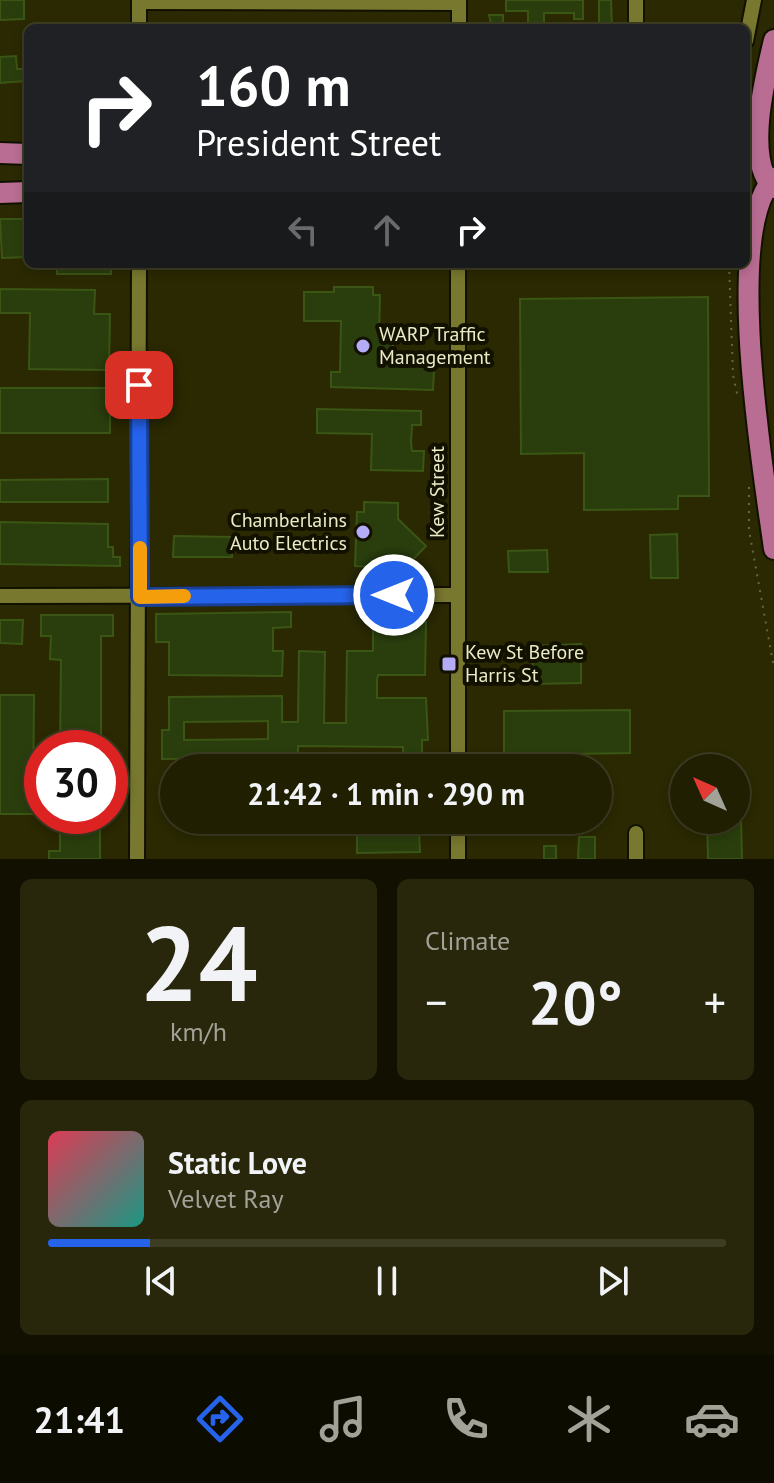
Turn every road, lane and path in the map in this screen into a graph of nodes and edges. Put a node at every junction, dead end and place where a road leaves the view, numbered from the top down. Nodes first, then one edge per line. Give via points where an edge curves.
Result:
1 (636, 0) edge
2 (754, 0) edge
3 (139, 1) edge
4 (459, 2) edge
5 (139, 24) edge
6 (459, 24) edge
7 (636, 24) edge
8 (749, 24) edge
9 (774, 40) edge
10 (761, 93) junction
11 (750, 116) edge
12 (0, 153) edge
13 (24, 154) edge
14 (764, 183) edge
15 (24, 192) edge
16 (0, 193) edge
17 (139, 268) edge
18 (458, 268) edge
19 (744, 268) edge
20 (750, 288) junction
21 (774, 549) edge
22 (457, 595) junction
23 (0, 596) edge
24 (140, 597) junction
25 (458, 754) edge
26 (636, 833) dead end
27 (458, 834) edge
28 (137, 859) edge
29 (458, 859) edge
30 (636, 859) edge

1 - 7 street
2 - 8 street
3 - 4 street
3 - 5 street
4 - 6 street
9 - 10 highway
10 - 11 highway
10 - 14 highway
12 - 13 highway
14 - 20 highway
15 - 16 highway
17 - 24 street
18 - 22 street, Kew Street
19 - 20 highway
20 - 21 highway via 751,370
22 - 24 street
22 - 25 street, Kew Street
23 - 24 street
24 - 28 street
26 - 30 street
27 - 29 street

